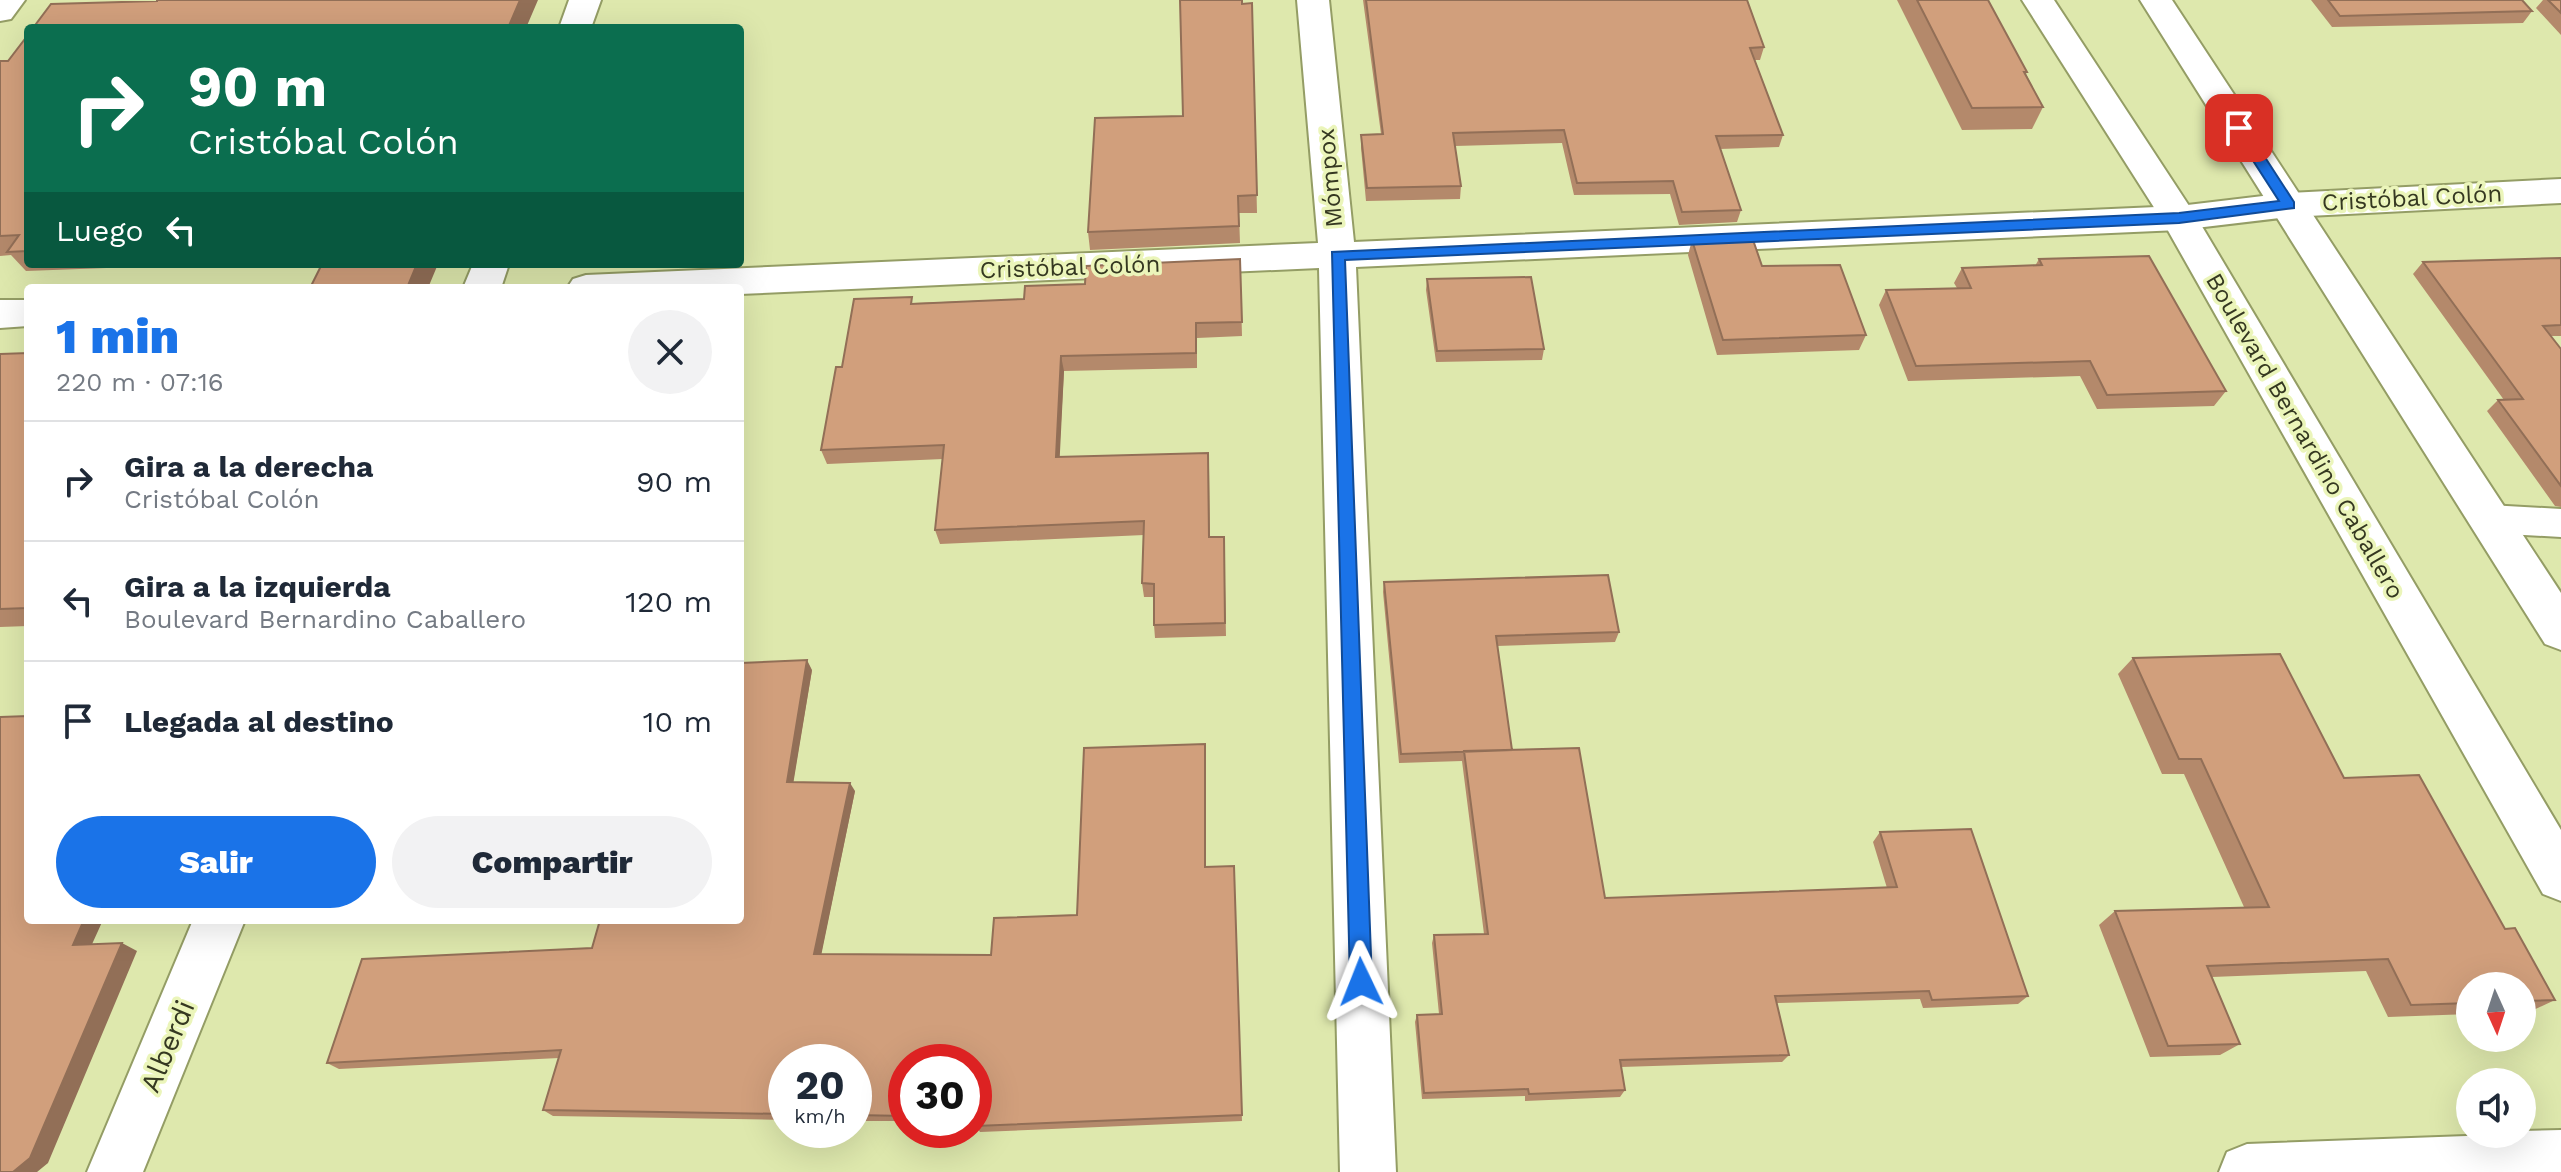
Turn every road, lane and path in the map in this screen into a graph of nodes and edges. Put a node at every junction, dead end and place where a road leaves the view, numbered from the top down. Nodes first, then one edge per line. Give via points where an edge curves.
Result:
1 (9, 0) edge
2 (585, 0) edge
3 (1313, 0) edge
4 (2038, 0) edge
5 (2156, 0) edge
6 (0, 12) edge
7 (576, 24) edge
8 (2561, 191) edge
9 (2289, 205) junction
10 (2179, 218) junction
11 (1337, 255) junction
12 (677, 284) edge
13 (24, 313) edge
14 (0, 314) edge
15 (2489, 519) junction
16 (2561, 523) edge
17 (2561, 631) edge
18 (2561, 877) edge
19 (217, 924) edge
20 (2561, 1158) edge
21 (115, 1172) edge
22 (1368, 1172) edge
23 (2247, 1172) edge

1 - 6 street
2 - 7 street
3 - 11 street, Mómpox
4 - 10 street, Boulevard Bernardino Caballero
5 - 9 street
8 - 9 street, Cristóbal Colón
9 - 10 street, Cristóbal Colón
9 - 15 street
10 - 11 street, Cristóbal Colón
10 - 18 street, Boulevard Bernardino Caballero
11 - 12 street, Cristóbal Colón
11 - 22 street, Mómpox
13 - 14 street
15 - 16 lane
15 - 17 street
19 - 21 street, Alberdi
20 - 23 street

